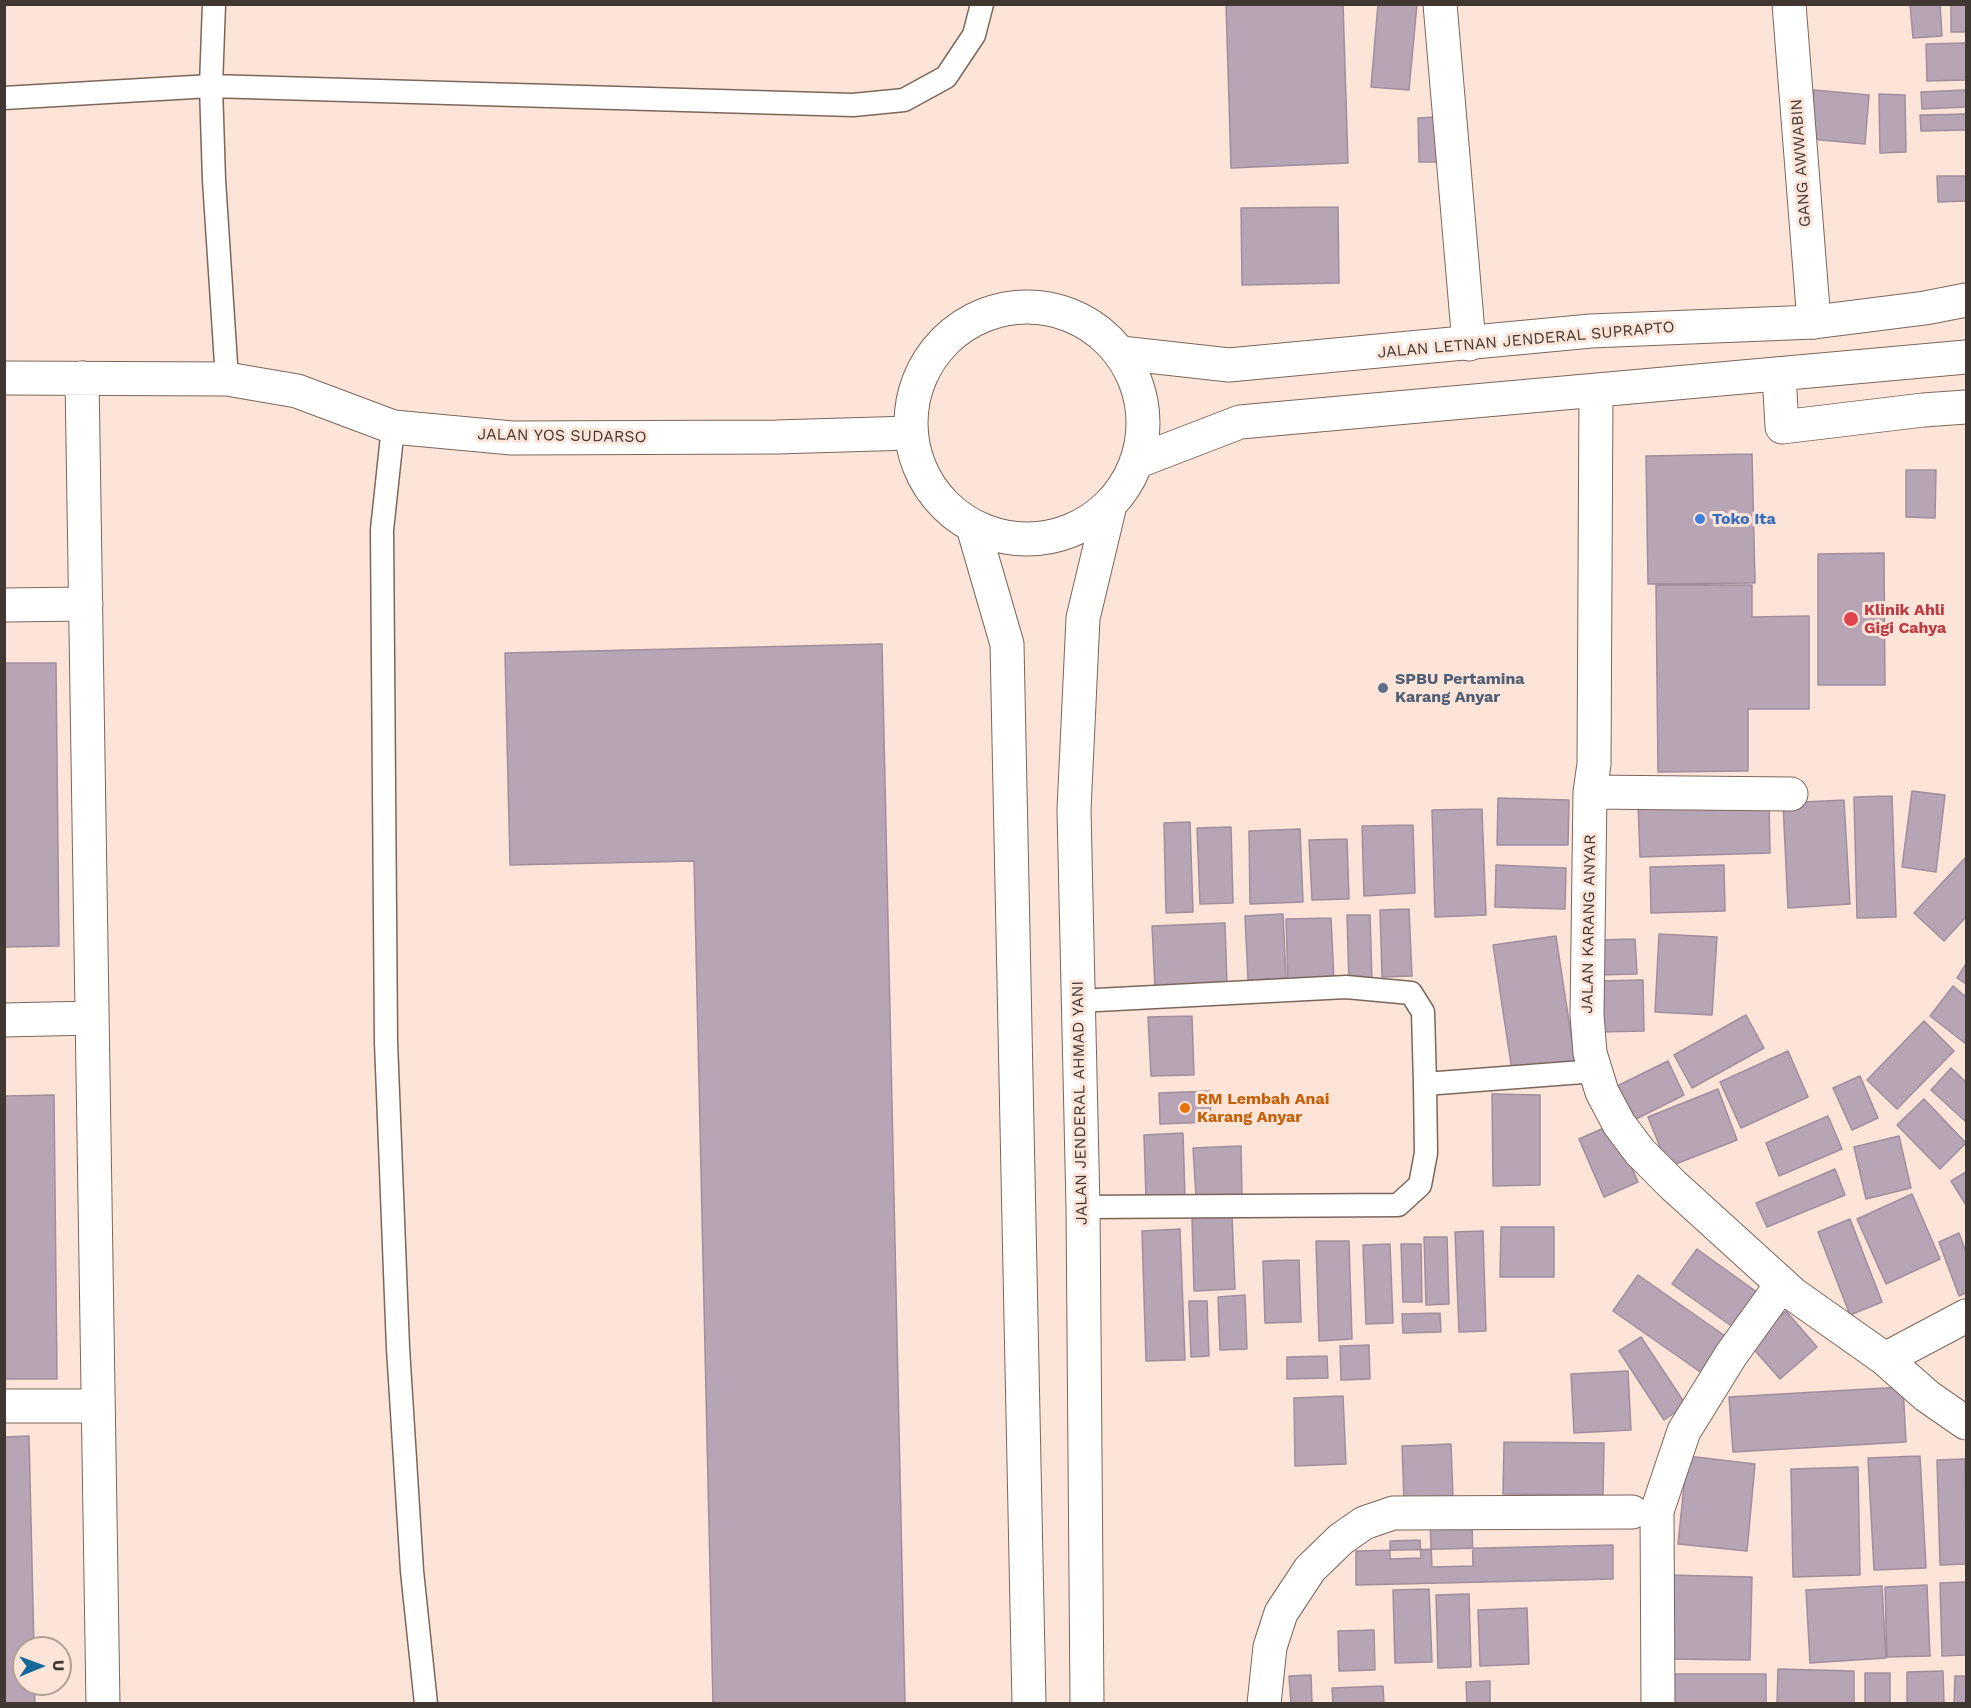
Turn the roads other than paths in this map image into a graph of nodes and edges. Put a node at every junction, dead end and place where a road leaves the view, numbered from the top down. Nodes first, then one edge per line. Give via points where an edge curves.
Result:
1 (214, 4) edge
2 (982, 4) edge
3 (1440, 4) edge
4 (1789, 4) edge
5 (211, 86) junction
6 (4, 98) edge
7 (1966, 300) edge
8 (1814, 322) junction
9 (1469, 344) junction
10 (1121, 353) junction
11 (1966, 357) edge
12 (1779, 374) junction
13 (4, 378) edge
14 (82, 378) junction
15 (227, 379) junction
16 (1596, 391) junction
17 (1966, 407) edge
18 (393, 427) junction
19 (910, 434) junction
20 (1136, 462) junction
21 (1110, 505) junction
22 (973, 527) junction
23 (86, 604) junction
24 (4, 605) edge
25 (1590, 792) junction
26 (1791, 794) dead end
27 (1078, 1001) junction
28 (92, 1018) junction
29 (4, 1020) edge
30 (1596, 1071) junction
31 (1425, 1084) junction
32 (1083, 1207) junction
33 (1788, 1289) junction
34 (1966, 1316) edge
35 (1885, 1359) junction
36 (4, 1406) edge
37 (98, 1406) junction
38 (1966, 1423) edge
39 (1632, 1512) dead end
40 (103, 1704) edge
41 (426, 1704) edge
42 (1029, 1704) edge
43 (1087, 1704) edge
44 (1264, 1704) edge
45 (1658, 1704) edge

1 - 5 lane
2 - 5 lane via 974,35 946,77 904,100 853,105
3 - 9 street
4 - 8 street, GANG AWWABIN
5 - 6 lane
5 - 15 lane
7 - 8 street, JALAN LETNAN JENDERAL SUPRAPTO
8 - 9 street, JALAN LETNAN JENDERAL SUPRAPTO via 1591,331
9 - 10 street, JALAN LETNAN JENDERAL SUPRAPTO via 1229,365
10 - 19 street via 1101,333 1068,313 1031,306 994,310 960,326 933,353 915,388
10 - 20 street via 1142,406
11 - 12 street
12 - 16 street
12 - 17 street via 1782,427
13 - 14 street, JALAN YOS SUDARSO
14 - 15 street, JALAN YOS SUDARSO
14 - 23 street
15 - 18 street, JALAN YOS SUDARSO via 297,391
16 - 20 street via 1240,422
16 - 25 street, JALAN KARANG ANYAR via 1594,764
18 - 19 street, JALAN YOS SUDARSO via 512,438
18 - 41 lane via 382,530 386,1042 398,1348 412,1571
19 - 22 street via 914,456 927,484 947,509
20 - 21 street
21 - 22 street via 1086,524 1059,536 1030,540 1001,537
21 - 27 street, JALAN JENDERAL AHMAD YANI via 1083,618 1074,810
22 - 42 street via 1007,644
23 - 24 street
23 - 28 street
25 - 26 street
25 - 30 street, JALAN KARANG ANYAR via 1587,1015 1590,1053
27 - 31 lane via 1346,987 1411,993 1424,1012
27 - 32 street, JALAN JENDERAL AHMAD YANI
28 - 29 street
28 - 37 street
30 - 31 lane
30 - 33 street, JALAN KARANG ANYAR via 1619,1124 1640,1152
31 - 32 lane via 1426,1154 1420,1185 1398,1205
32 - 43 street, JALAN JENDERAL AHMAD YANI
33 - 35 street, JALAN KARANG ANYAR
33 - 45 street via 1731,1355 1684,1431 1657,1511
34 - 35 street
35 - 38 street
36 - 37 street
37 - 40 street
39 - 44 street via 1393,1513 1364,1523 1310,1569 1281,1613 1270,1647

